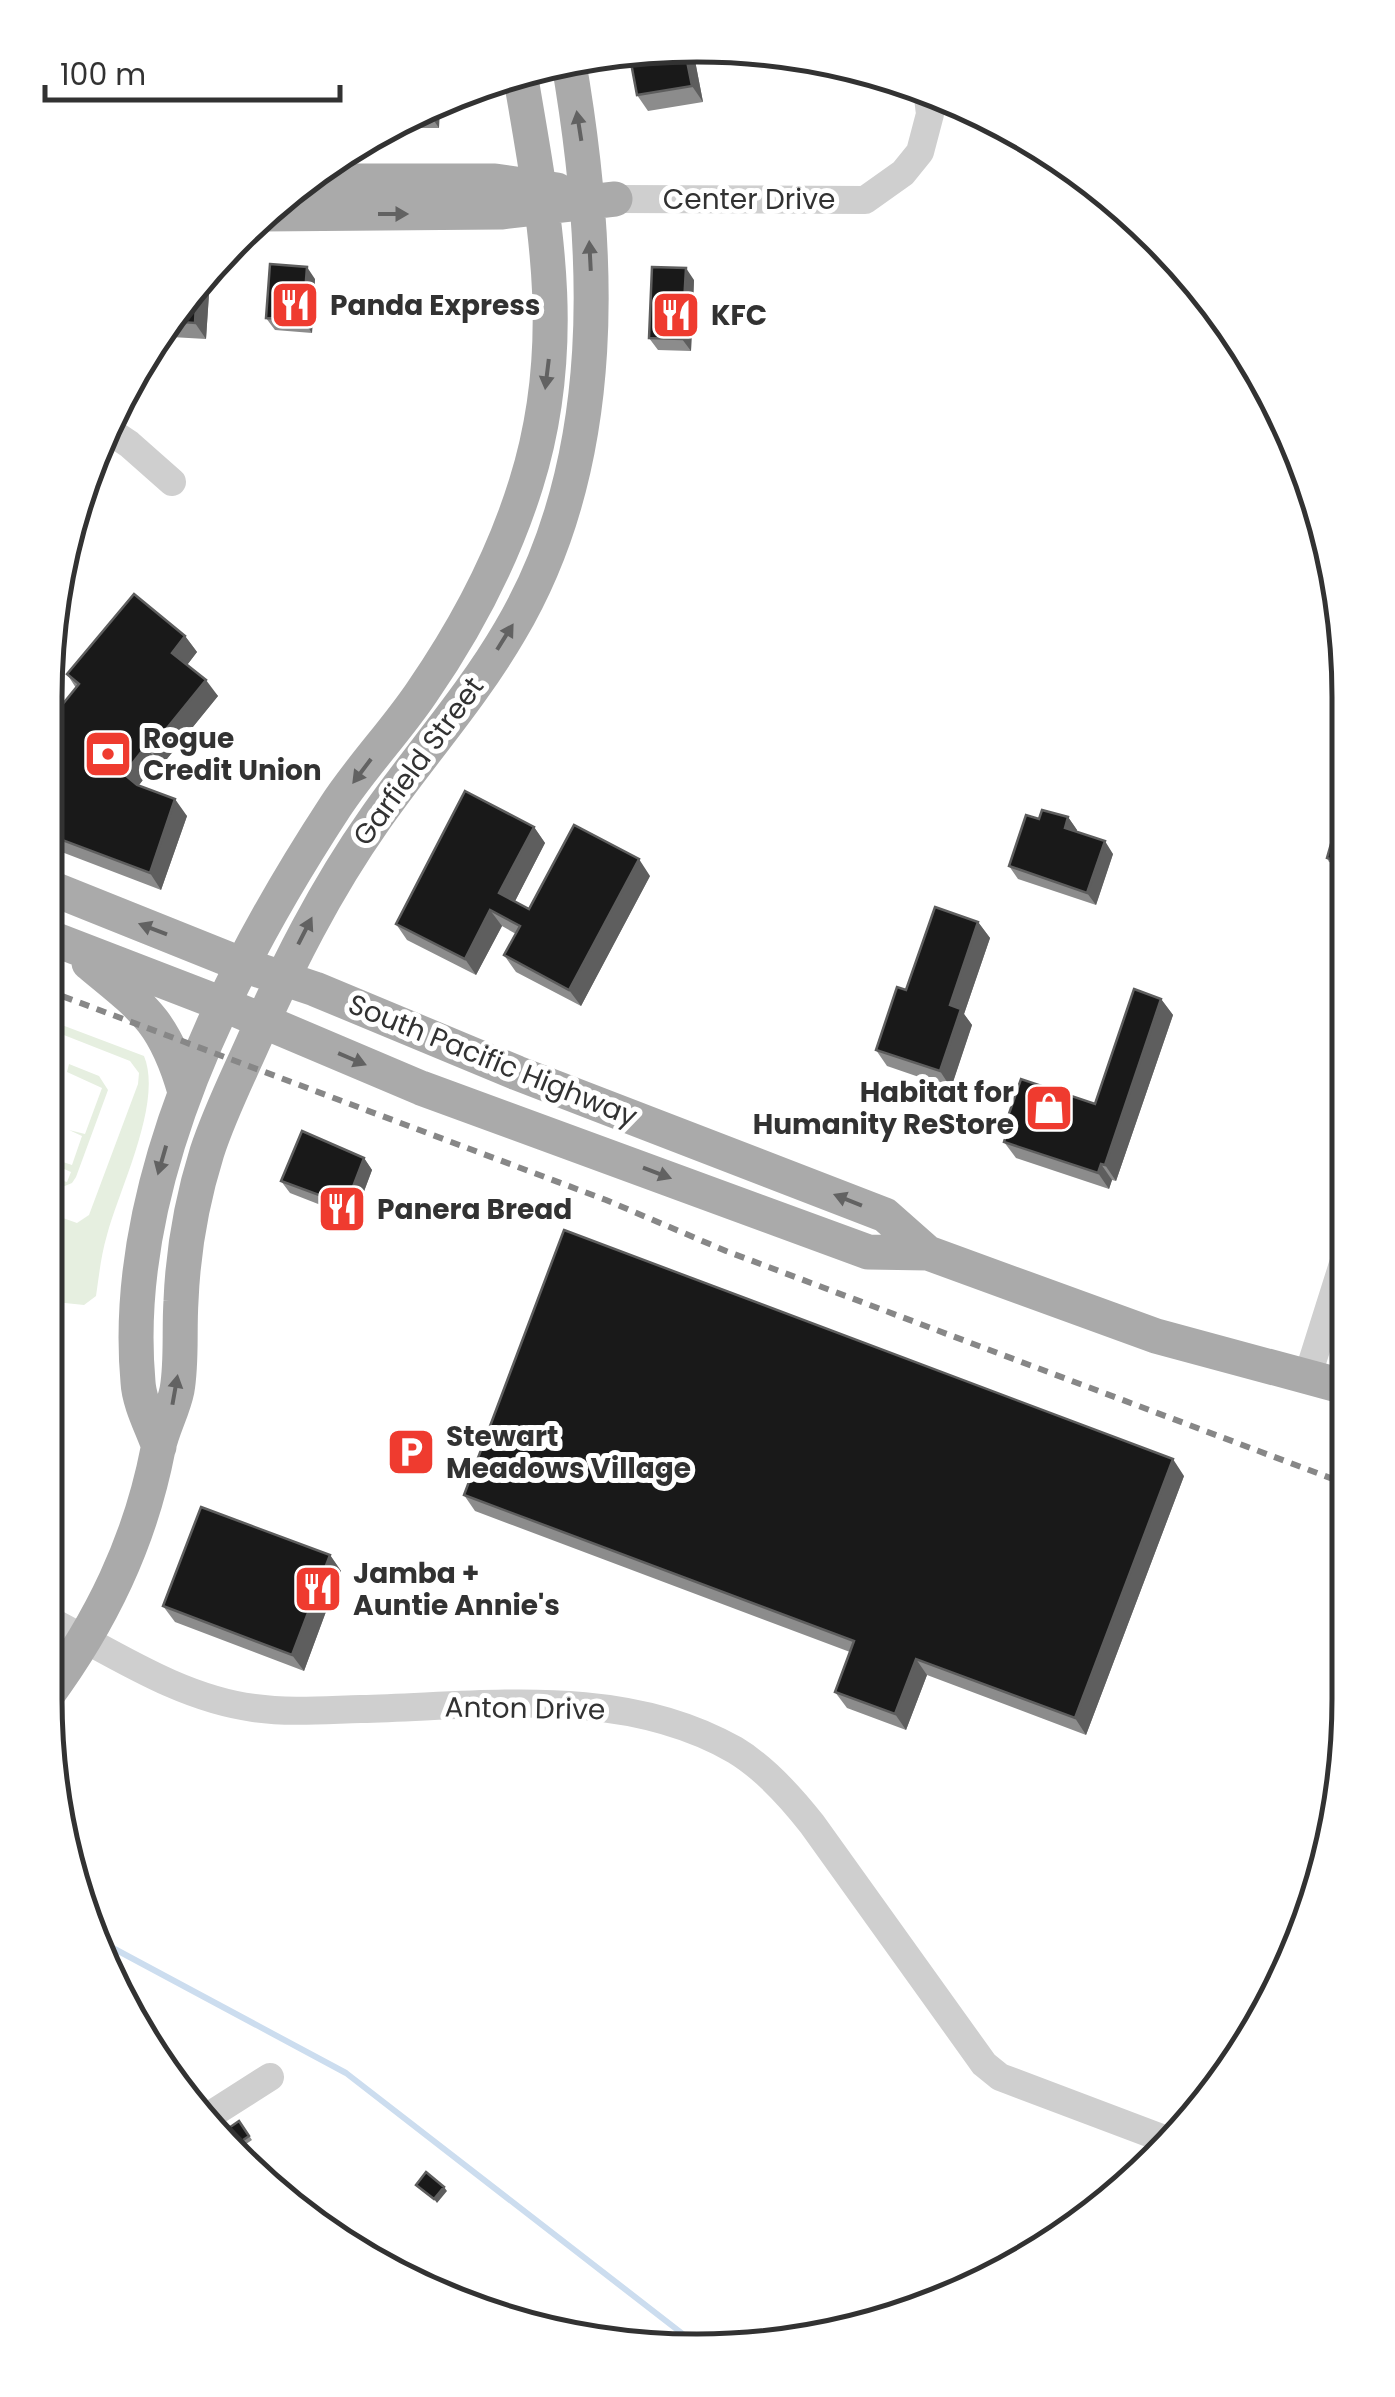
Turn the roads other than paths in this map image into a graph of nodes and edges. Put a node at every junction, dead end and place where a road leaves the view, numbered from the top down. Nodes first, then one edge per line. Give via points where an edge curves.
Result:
1 (571, 76) edge
2 (522, 87) edge
3 (929, 107) edge
4 (331, 180) edge
5 (540, 198) junction
6 (596, 199) junction
7 (286, 214) edge
8 (119, 437) edge
9 (172, 482) dead end
10 (63, 893) edge
11 (63, 943) edge
12 (63, 946) edge
13 (244, 965) junction
14 (284, 977) junction
15 (225, 1005) junction
16 (262, 1022) junction
17 (184, 1092) junction
18 (928, 1253) junction
19 (1332, 1298) edge
20 (1307, 1378) junction
21 (1332, 1384) edge
22 (159, 1447) junction
23 (63, 1627) edge
24 (86, 1639) junction
25 (63, 1672) edge
26 (270, 2078) dead end
27 (215, 2112) edge
28 (1158, 2137) edge

6 -> 1 main road, Garfield Street
2 - 5 main road, Garfield Street
3 - 6 street, Center Drive via 920,152 865,200
4 - 5 main road, Center Drive via 495,181
5 - 6 main road, Center Drive
7 -> 5 main road, Center Drive via 447,214
5 -> 13 main road, Garfield Street via 551,277 549,370 527,480 507,539 469,616 421,693 338,802
14 -> 6 main road, Garfield Street via 328,887 511,630 548,552 581,430
8 - 9 street
13 -> 10 main road, South Pacific Highway
11 - 15 main road, South Pacific Highway
12 - 17 main road via 150,1016 173,1051
13 - 14 main road, South Pacific Highway
13 - 15 main road, Garfield Street
14 - 16 main road, Garfield Street
18 -> 14 main road, South Pacific Highway via 886,1215
15 - 16 main road, South Pacific Highway
15 - 17 main road, Garfield Street
16 -> 18 main road, South Pacific Highway via 421,1088 868,1252
22 -> 16 main road, Garfield Street via 177,1388 192,1209 220,1117
17 -> 22 main road, Garfield Street via 152,1195 139,1288 138,1386
18 - 20 main road, South Pacific Highway via 1156,1336
19 - 20 street
20 - 21 main road, South Pacific Highway
22 - 24 main road, Garfield Street via 132,1548
23 - 24 street, Anton Drive
24 - 25 main road, Garfield Street
24 - 28 street, Anton Drive via 179,1686 254,1708 611,1708 730,1748 788,1794 984,2064 1000,2077
26 - 27 street

